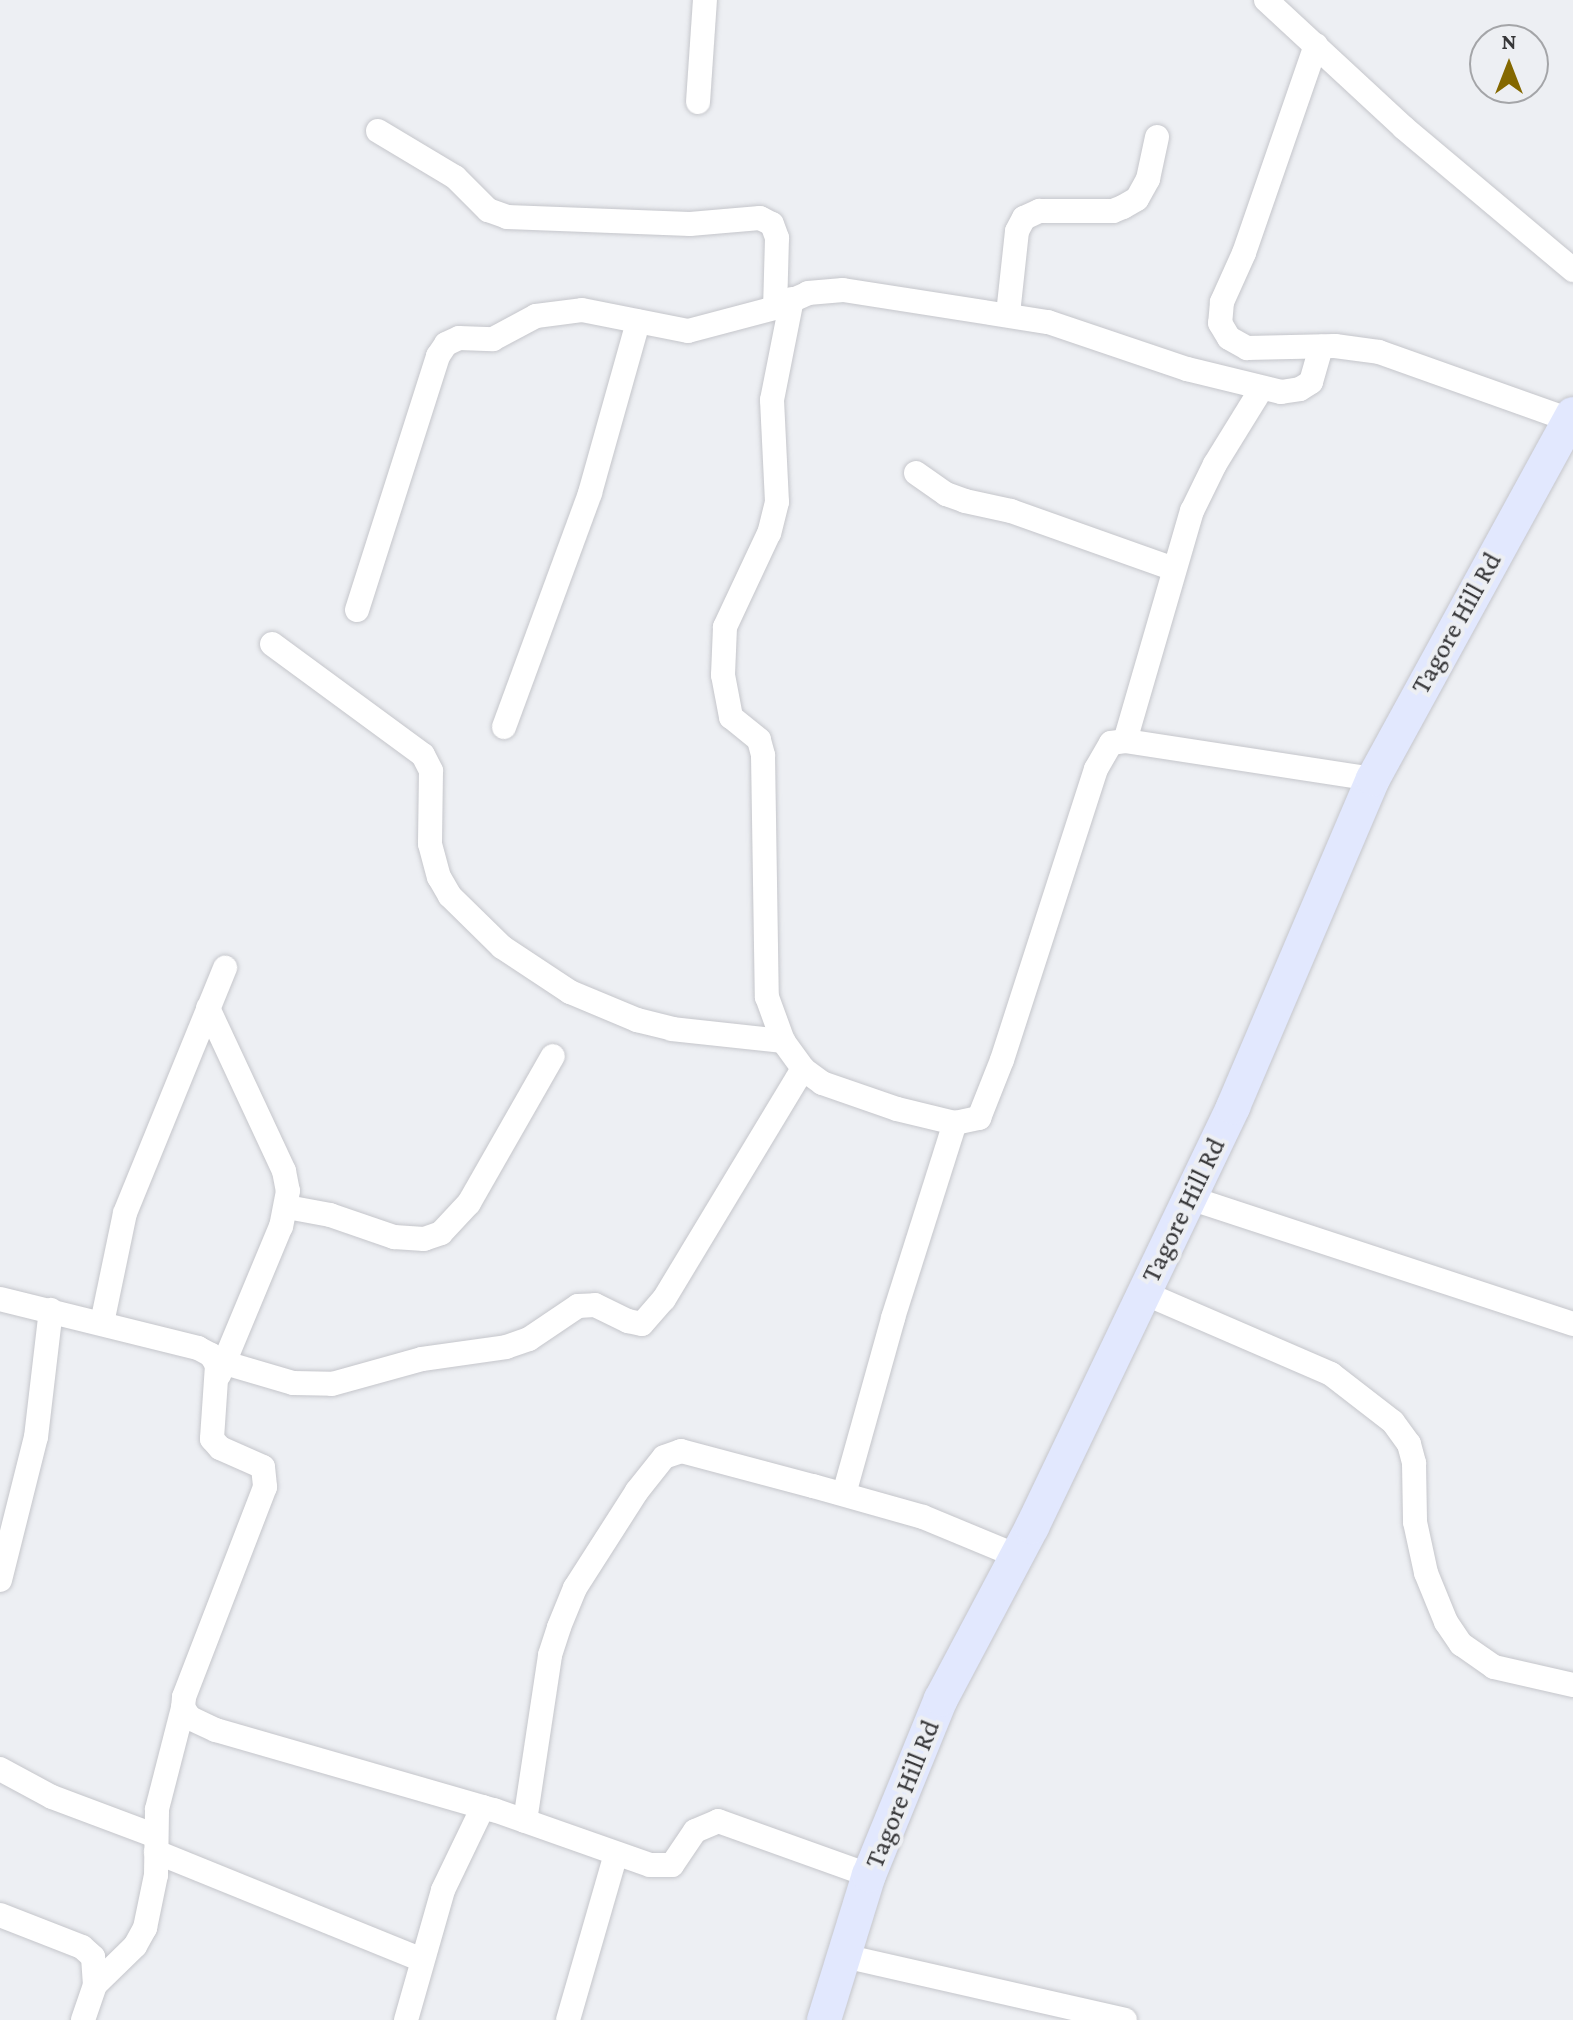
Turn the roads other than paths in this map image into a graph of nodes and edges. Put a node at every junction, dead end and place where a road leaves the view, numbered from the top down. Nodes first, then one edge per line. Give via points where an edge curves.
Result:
1 (705, 0) edge
2 (1266, 0) edge
3 (1308, 36) junction
4 (698, 102) dead end
5 (378, 131) dead end
6 (1157, 137) dead end
7 (1573, 270) edge
8 (783, 303) junction
9 (1008, 314) junction
10 (638, 322) junction
11 (1321, 346) junction
12 (1262, 388) junction
13 (1572, 417) edge
14 (916, 473) dead end
15 (1174, 569) junction
16 (357, 610) dead end
17 (272, 644) dead end
18 (504, 727) dead end
19 (1125, 741) junction
20 (1373, 779) junction
21 (225, 968) dead end
22 (208, 1008) junction
23 (783, 1041) junction
24 (553, 1056) dead end
25 (803, 1069) junction
26 (955, 1123) junction
27 (1190, 1198) junction
28 (287, 1207) junction
29 (1144, 1293) junction
30 (0, 1299) edge
31 (51, 1310) junction
32 (102, 1323) junction
33 (1573, 1324) edge
34 (221, 1372) junction
35 (844, 1494) junction
36 (1017, 1556) junction
37 (0, 1580) edge
38 (1573, 1685) edge
39 (183, 1708) junction
40 (0, 1769) edge
41 (483, 1807) junction
42 (525, 1821) junction
43 (156, 1844) junction
44 (616, 1854) junction
45 (869, 1875) junction
46 (0, 1915) edge
47 (844, 1956) junction
48 (422, 1960) junction
49 (95, 1985) junction
50 (83, 2020) edge
51 (406, 2020) edge
52 (568, 2020) edge
53 (824, 2020) edge
54 (1125, 2020) edge

1 - 4 street
2 - 3 street
3 - 7 street via 1404,128
3 - 11 street via 1254,225 1222,302 1220,323 1229,338 1247,348
5 - 8 street via 455,177 488,210 507,217 690,224 760,218 772,224 777,238
6 - 9 street via 1148,179 1137,199 1113,211 1039,211 1024,218 1017,231
8 - 9 street via 808,293 843,290
8 - 10 street via 688,331
8 - 23 street via 772,400 777,502 764,546 733,604 723,647 731,717 759,740 763,755 767,997
9 - 12 street
10 - 16 street via 611,314 560,311 536,316 493,339 459,338 446,344
10 - 18 street via 590,493
11 - 12 street via 1311,382 1281,392
11 - 13 street via 1401,358
12 - 15 street via 1204,485
13 - 20 main road, Tagore Hill Rd
14 - 15 street via 956,498 1011,511
15 - 19 street
17 - 23 street via 423,755 431,771 430,844 439,877 450,896 502,947 570,992 637,1020
19 - 20 street
19 - 26 street via 1111,743 1096,769 987,1103 979,1118
20 - 27 main road, Tagore Hill Rd
21 - 22 street
22 - 28 street via 284,1171
22 - 32 street via 125,1213
23 - 25 street
24 - 28 street via 469,1203 441,1233 424,1239 394,1237
25 - 26 street via 853,1095
25 - 34 street via 664,1299 642,1324 595,1305 578,1306 529,1339 506,1347 422,1359 332,1384
26 - 35 street
27 - 29 main road, Tagore Hill Rd
27 - 33 street
28 - 34 street
29 - 36 main road, Tagore Hill Rd
29 - 38 street via 1331,1374 1393,1422 1409,1444 1414,1463 1415,1522 1426,1573 1453,1633 1475,1657 1494,1667
30 - 31 street
31 - 32 street
31 - 37 street via 36,1437
32 - 34 street via 198,1348 211,1355
34 - 39 street via 212,1439 220,1448 263,1467 265,1487
35 - 36 street via 923,1517
35 - 42 street via 681,1451 664,1457 575,1588 559,1627
36 - 45 main road, Tagore Hill Rd via 941,1699
39 - 41 street via 190,1718 216,1730
39 - 43 street via 157,1809
40 - 43 street
41 - 42 street
41 - 48 street via 443,1890
42 - 44 street
43 - 48 street
43 - 49 street via 145,1928 135,1946
44 - 45 street via 650,1865 672,1865 695,1831 718,1821
44 - 52 street
45 - 47 main road, Tagore Hill Rd
46 - 49 street via 82,1947 93,1957
47 - 53 main road, Tagore Hill Rd
47 - 54 street
48 - 51 street
49 - 50 street

